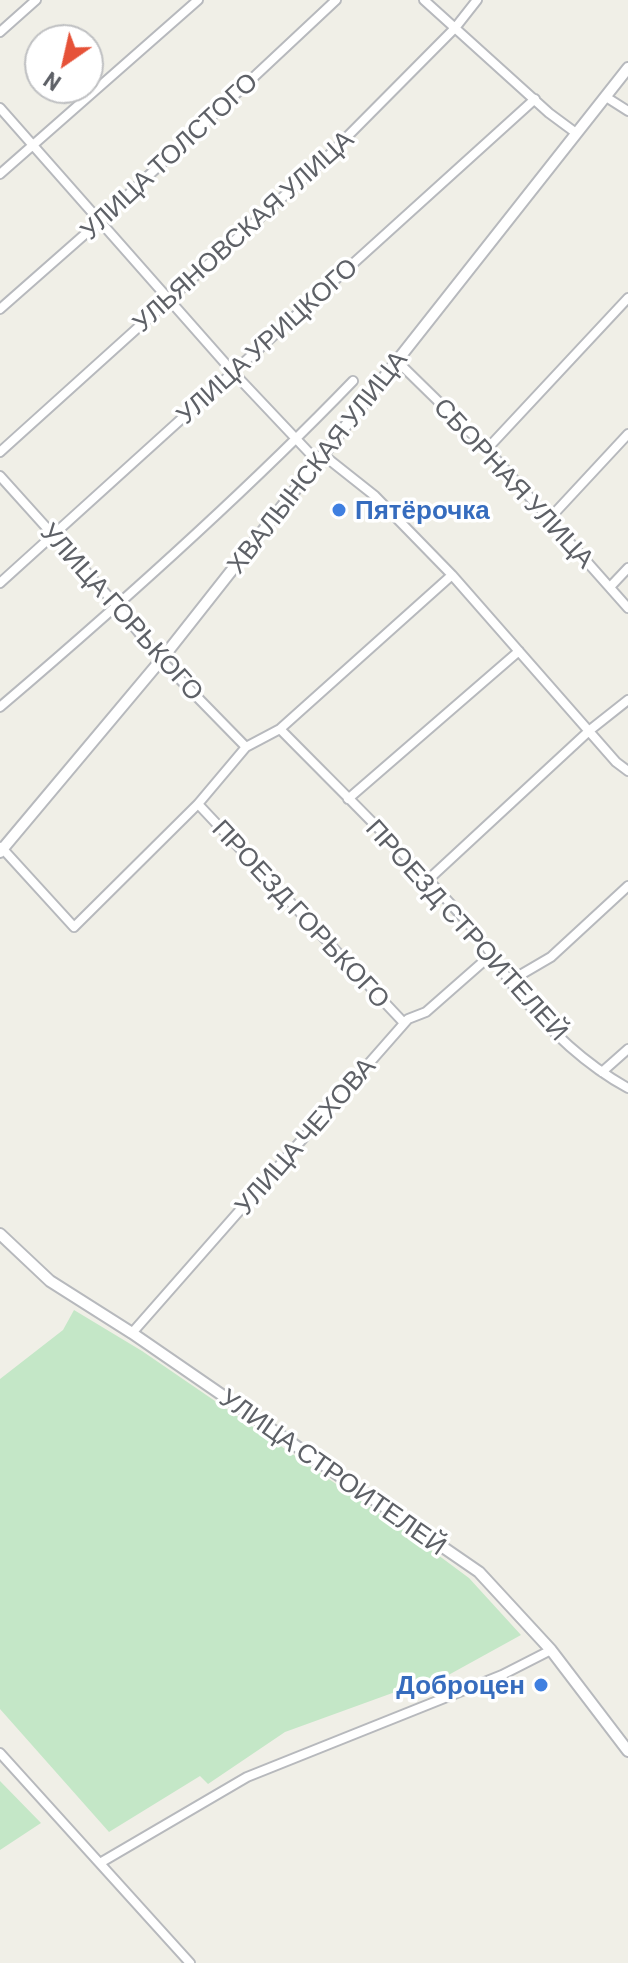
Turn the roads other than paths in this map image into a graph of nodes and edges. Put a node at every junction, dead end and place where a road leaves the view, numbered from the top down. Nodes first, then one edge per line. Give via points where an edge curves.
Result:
1 (36, 0) edge
2 (198, 0) edge
3 (336, 0) edge
4 (424, 0) edge
5 (477, 0) edge
6 (455, 28) junction
7 (0, 32) edge
8 (628, 68) edge
9 (606, 97) junction
10 (535, 99) junction
11 (0, 108) edge
12 (628, 111) edge
13 (576, 133) junction
14 (34, 144) junction
15 (0, 174) edge
16 (100, 221) junction
17 (169, 298) junction
18 (628, 298) edge
19 (0, 309) edge
20 (397, 361) junction
21 (232, 371) junction
22 (353, 381) dead end
23 (628, 434) edge
24 (296, 440) junction
25 (487, 449) junction
26 (0, 452) edge
27 (319, 458) junction
28 (0, 476) edge
29 (550, 518) junction
30 (54, 535) junction
31 (628, 568) edge
32 (452, 575) junction
33 (0, 583) edge
34 (610, 587) junction
35 (118, 607) junction
36 (628, 608) edge
37 (519, 651) junction
38 (161, 660) junction
39 (628, 700) edge
40 (0, 707) edge
41 (280, 729) junction
42 (590, 730) junction
43 (246, 747) junction
44 (628, 771) edge
45 (348, 799) junction
46 (198, 804) junction
47 (1, 849) edge
48 (429, 879) junction
49 (628, 886) edge
50 (492, 954) junction
51 (510, 981) junction
52 (404, 1023) junction
53 (628, 1049) edge
54 (602, 1072) junction
55 (628, 1088) edge
56 (0, 1234) edge
57 (132, 1333) junction
58 (551, 1650) junction
59 (628, 1751) edge
60 (0, 1753) edge
61 (100, 1863) junction
62 (190, 1963) edge

1 - 7 street
2 - 14 street
3 - 16 street, УЛИЦА ТОЛСТОГО
4 - 6 street
5 - 6 street, УЛЬЯНОВСКАЯ УЛИЦА
6 - 10 street
6 - 17 street, УЛЬЯНОВСКАЯ УЛИЦА via 326,158
8 - 9 street, ХВАЛЫНСКАЯ УЛИЦА
9 - 12 street
9 - 13 street, ХВАЛЫНСКАЯ УЛИЦА
10 - 13 street
10 - 21 street, УЛИЦА УРИЦКОГО
11 - 14 street
13 - 20 street, ХВАЛЫНСКАЯ УЛИЦА
14 - 15 street
14 - 16 street
16 - 17 street
16 - 19 street, УЛИЦА ТОЛСТОГО
17 - 21 street
17 - 26 street, УЛЬЯНОВСКАЯ УЛИЦА
18 - 25 street
20 - 25 street, СБОРНАЯ УЛИЦА
20 - 27 street, ХВАЛЫНСКАЯ УЛИЦА
21 - 24 street
21 - 30 street, УЛИЦА УРИЦКОГО
22 - 24 street
23 - 29 street
24 - 27 street
24 - 35 street
25 - 29 street, СБОРНАЯ УЛИЦА
27 - 32 street via 375,496
27 - 38 street, ХВАЛЫНСКАЯ УЛИЦА
28 - 30 street, УЛИЦА ГОРЬКОГО
29 - 34 street, СБОРНАЯ УЛИЦА
30 - 33 street, УЛИЦА УРИЦКОГО
30 - 35 street, УЛИЦА ГОРЬКОГО
31 - 34 street
32 - 37 street
32 - 41 street
34 - 36 street, СБОРНАЯ УЛИЦА
35 - 38 street, УЛИЦА ГОРЬКОГО
35 - 40 street
37 - 42 street
37 - 45 street
38 - 43 street, УЛИЦА ГОРЬКОГО
38 - 47 street, ХВАЛЫНСКАЯ УЛИЦА
39 - 42 street
41 - 43 street
41 - 45 street, ПРОЕЗД СТРОИТЕЛЕЙ
42 - 44 street
42 - 48 street
43 - 46 street
45 - 48 street, ПРОЕЗД СТРОИТЕЛЕЙ
46 - 47 street via 74,927
46 - 52 street, ПРОЕЗД ГОРЬКОГО
48 - 50 street, ПРОЕЗД СТРОИТЕЛЕЙ
49 - 51 street via 551,957
50 - 51 street, ПРОЕЗД СТРОИТЕЛЕЙ
50 - 52 street, УЛИЦА ЧЕХОВА via 426,1012
51 - 54 street, ПРОЕЗД СТРОИТЕЛЕЙ via 557,1035
52 - 57 street, УЛИЦА ЧЕХОВА
53 - 54 street
54 - 55 street, ПРОЕЗД СТРОИТЕЛЕЙ
56 - 57 street, УЛИЦА СТРОИТЕЛЕЙ via 50,1281
57 - 58 street, УЛИЦА СТРОИТЕЛЕЙ via 479,1572
58 - 59 street, УЛИЦА СТРОИТЕЛЕЙ
58 - 61 street via 502,1675 247,1777
60 - 61 street
61 - 62 street

